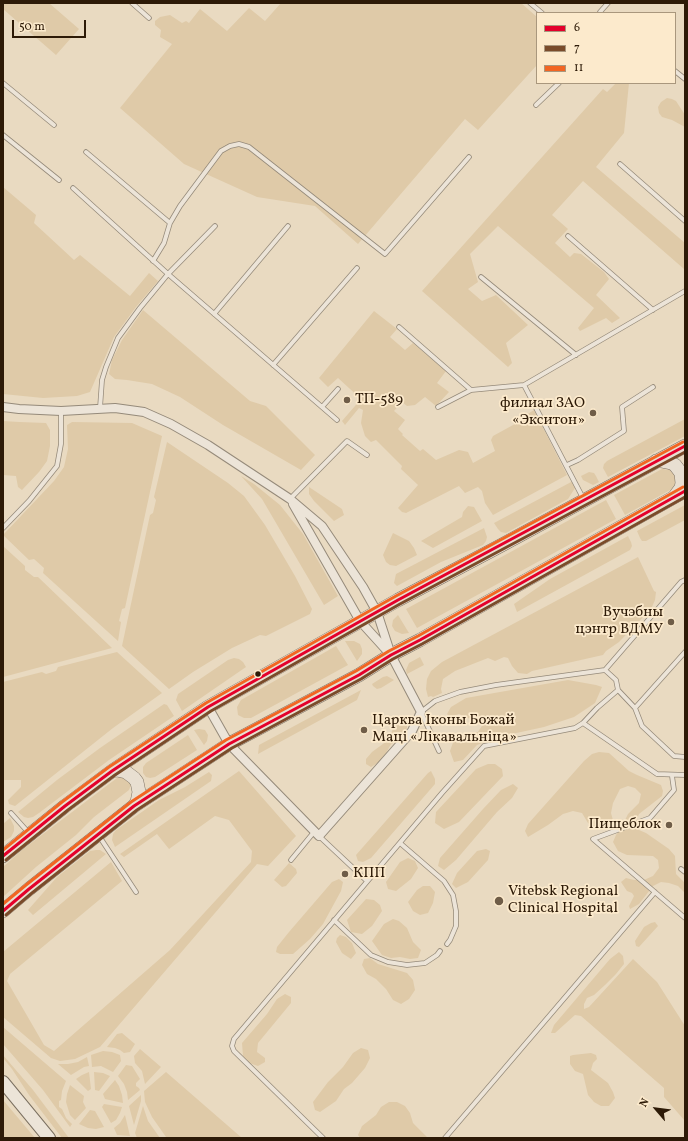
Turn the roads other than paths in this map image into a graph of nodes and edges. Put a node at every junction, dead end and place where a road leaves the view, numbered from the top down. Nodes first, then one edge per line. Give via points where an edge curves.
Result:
1 (132, 3) edge
2 (530, 3) edge
3 (608, 3) edge
4 (541, 12) edge
5 (601, 12) edge
6 (149, 18) dead end
7 (676, 72) edge
8 (685, 78) edge
9 (3, 83) edge
10 (558, 84) edge
11 (536, 105) dead end
12 (54, 125) dead end
13 (3, 135) edge
14 (86, 152) dead end
15 (469, 157) dead end
16 (620, 164) dead end
17 (59, 180) dead end
18 (74, 188) dead end
19 (685, 221) edge
20 (170, 223) junction
21 (215, 226) dead end
22 (288, 226) dead end
23 (568, 236) dead end
24 (153, 261) junction
25 (358, 268) dead end
26 (168, 274) junction
27 (481, 277) dead end
28 (685, 291) edge
29 (652, 310) junction
30 (214, 314) junction
31 (399, 327) dead end
32 (576, 355) junction
33 (273, 365) junction
34 (524, 385) junction
35 (653, 387) dead end
36 (338, 389) dead end
37 (471, 390) junction
38 (3, 407) edge
39 (322, 407) junction
40 (438, 407) dead end
41 (100, 408) junction
42 (61, 411) junction
43 (337, 420) dead end
44 (685, 446) edge
45 (367, 455) dead end
46 (656, 461) junction
47 (567, 465) junction
48 (680, 494) edge
49 (290, 499) junction
50 (585, 500) junction
51 (3, 528) edge
52 (685, 580) edge
53 (377, 612) junction
54 (360, 621) junction
55 (685, 652) edge
56 (391, 655) junction
57 (605, 670) junction
58 (618, 690) junction
59 (208, 707) junction
60 (635, 708) junction
61 (421, 712) junction
62 (583, 724) junction
63 (229, 744) junction
64 (439, 751) dead end
65 (139, 753) junction
66 (685, 757) edge
67 (112, 771) junction
68 (685, 775) edge
69 (672, 776) junction
70 (164, 786) junction
71 (134, 806) junction
72 (12, 813) dead end
73 (30, 834) junction
74 (316, 834) junction
75 (98, 835) junction
76 (400, 843) junction
77 (3, 856) edge
78 (291, 860) dead end
79 (681, 869) dead end
80 (685, 872) edge
81 (367, 881) junction
82 (136, 892) dead end
83 (655, 892) junction
84 (3, 912) edge
85 (685, 918) edge
86 (334, 920) junction
87 (447, 944) dead end
88 (440, 951) dead end
89 (3, 1082) edge
90 (49, 1138) edge
91 (322, 1138) edge
92 (445, 1138) edge

1 - 6 lane
2 - 4 lane
3 - 5 lane
7 - 8 lane
9 - 12 lane
10 - 11 lane
13 - 17 lane
14 - 20 lane
15 - 20 lane via 385,254 249,147 239,144 220,150
16 - 19 lane
18 - 24 lane
20 - 24 lane via 164,243
21 - 26 lane
22 - 30 lane
23 - 29 lane
24 - 26 lane
25 - 33 lane
26 - 30 lane
26 - 41 lane via 118,338 102,380
27 - 32 lane
28 - 29 lane
29 - 32 lane
30 - 33 lane
31 - 37 lane
32 - 34 lane
33 - 39 lane
34 - 37 lane
34 - 47 lane
35 - 47 lane via 622,407 624,431
36 - 39 lane
37 - 40 lane
38 - 42 street
39 - 43 lane
41 - 42 street
41 - 49 street via 132,410 155,417 208,445
42 - 51 lane via 61,444 57,466
44 - 46 main road
45 - 49 lane via 347,441
46 - 48 main road via 670,462 681,473
46 - 50 main road
47 - 50 lane
48 - 56 main road
49 - 53 street via 322,526
49 - 54 street
50 - 53 main road
52 - 57 lane via 680,582
53 - 54 main road
53 - 56 street
54 - 56 street
54 - 59 main road
55 - 60 lane
56 - 61 street
56 - 63 main road via 359,675
57 - 58 lane via 616,680
57 - 61 lane via 460,692 435,701
58 - 60 lane
58 - 62 lane
59 - 63 street
59 - 65 main road
60 - 66 lane via 642,726 674,756
61 - 64 lane
61 - 74 street via 412,731
62 - 69 lane via 657,774
62 - 76 lane via 575,728 484,746
63 - 70 main road
63 - 74 street
65 - 67 main road
65 - 70 main road via 136,770 141,780 149,785
67 - 71 main road via 126,772 137,782 139,792
67 - 73 main road
68 - 69 lane
69 - 83 lane via 674,790 650,818 593,839
70 - 71 main road
71 - 75 main road
72 - 73 lane
73 - 77 main road
74 - 78 lane
74 - 81 lane
75 - 82 lane
75 - 84 main road
76 - 81 lane
76 - 87 lane via 444,881 453,895 456,926
79 - 80 lane
81 - 86 lane
83 - 85 lane
83 - 92 lane
86 - 88 lane via 371,955 388,962 407,965 425,963
86 - 91 lane via 234,1039 232,1046 234,1051
89 - 90 main road

